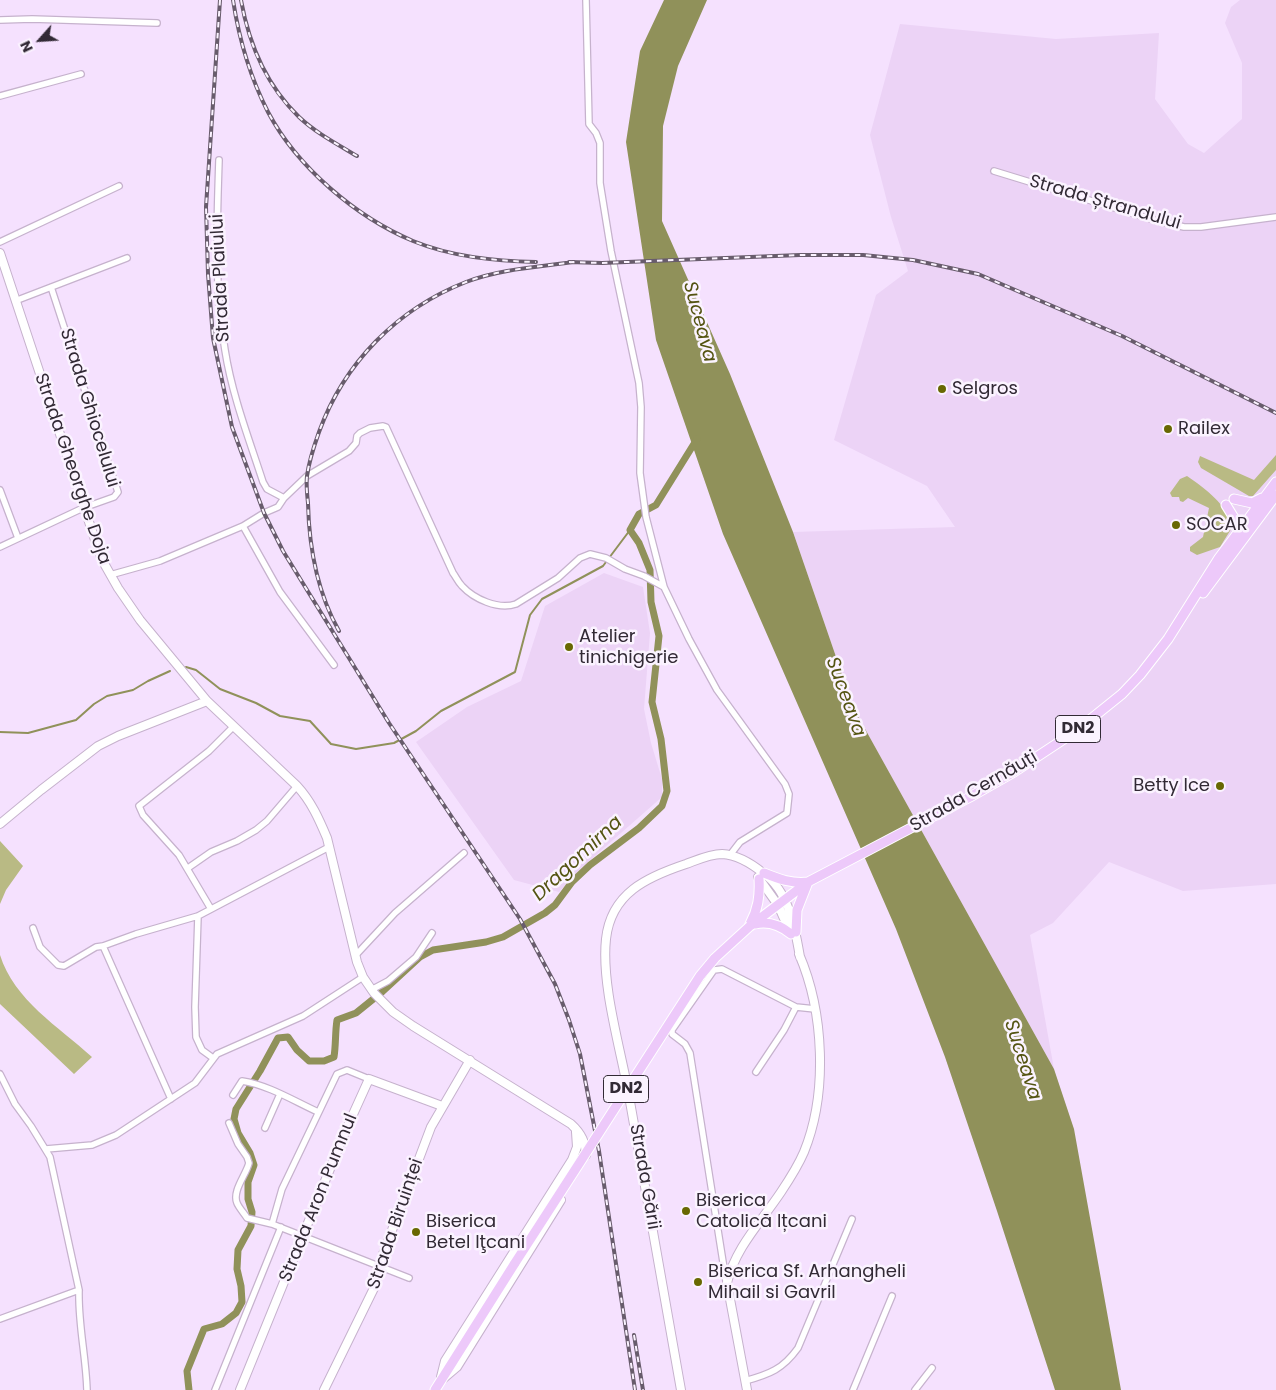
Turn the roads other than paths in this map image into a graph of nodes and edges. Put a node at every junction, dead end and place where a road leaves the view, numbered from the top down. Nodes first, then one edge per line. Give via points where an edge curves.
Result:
1 (586, 0) edge
2 (0, 20) edge
3 (157, 23) dead end
4 (81, 74) dead end
5 (0, 96) edge
6 (220, 160) dead end
7 (994, 171) dead end
8 (119, 186) dead end
9 (1276, 217) edge
10 (0, 242) edge
11 (0, 253) edge
12 (127, 258) dead end
13 (51, 287) junction
14 (15, 300) junction
15 (1276, 482) edge
16 (0, 490) edge
17 (1276, 495) edge
18 (1265, 497) junction
19 (284, 498) junction
20 (83, 508) junction
21 (243, 526) junction
22 (1238, 532) junction
23 (18, 538) junction
24 (0, 547) edge
25 (110, 575) junction
26 (664, 587) junction
27 (1168, 639) junction
28 (334, 665) dead end
29 (207, 701) junction
30 (233, 727) junction
31 (297, 786) junction
32 (0, 824) edge
33 (330, 847) junction
34 (464, 852) dead end
35 (730, 855) junction
36 (188, 868) junction
37 (762, 876) junction
38 (808, 882) junction
39 (781, 903) junction
40 (211, 909) junction
41 (198, 916) junction
42 (750, 926) junction
43 (33, 928) dead end
44 (432, 933) dead end
45 (793, 933) junction
46 (104, 946) junction
47 (355, 956) junction
48 (363, 977) junction
49 (373, 991) junction
50 (796, 1007) junction
51 (815, 1010) junction
52 (213, 1058) junction
53 (470, 1060) junction
54 (756, 1072) dead end
55 (0, 1074) edge
56 (369, 1079) junction
57 (280, 1094) junction
58 (233, 1095) dead end
59 (171, 1099) junction
60 (442, 1106) junction
61 (318, 1112) junction
62 (229, 1123) dead end
63 (572, 1124) junction
64 (265, 1128) dead end
65 (46, 1150) junction
66 (852, 1219) dead end
67 (272, 1224) junction
68 (281, 1227) junction
69 (303, 1236) junction
70 (380, 1267) junction
71 (409, 1278) dead end
72 (726, 1284) junction
73 (79, 1290) junction
74 (892, 1296) dead end
75 (0, 1319) edge
76 (932, 1368) dead end
77 (441, 1381) junction
78 (745, 1381) junction
79 (87, 1390) edge
80 (215, 1390) edge
81 (240, 1390) edge
82 (324, 1390) edge
83 (435, 1390) edge
84 (681, 1390) edge
85 (747, 1390) edge
86 (853, 1390) edge
87 (915, 1390) edge

1 - 26 street via 589,124 600,143 600,183 611,251 639,383 640,473 646,517
2 - 3 street
4 - 5 street
6 - 19 street, Strada Plaiului via 217,230 219,309 224,350 263,482 267,489
7 - 9 street, Strada Ștrandului via 1184,227
8 - 10 street
11 - 14 street, Strada Gheorghe Doja
12 - 13 street
13 - 14 street
13 - 20 street, Strada Ghiocelului via 118,492 114,497
14 - 20 street, Strada Gheorghe Doja
15 - 18 main road, Strada Cernăuți / DN2
16 - 23 street
17 - 27 main road, Strada Cernăuți / DN2
18 - 22 main road, Strada Cernăuți / DN2
18 - 22 main road via 1252,502 1230,502
19 - 21 street via 278,507
19 - 26 street via 307,476 349,451 357,436 370,428 384,426 453,573 462,586 479,598 497,606 510,606 558,578 580,558 590,554 606,558
20 - 23 street
20 - 25 street, Strada Gheorghe Doja
21 - 25 street via 160,562
21 - 28 street via 280,592
22 - 27 main road, Strada Cernăuți / DN2
23 - 24 street
25 - 29 street, Strada Gheorghe Doja via 140,620
26 - 35 street via 717,690 789,794 787,813 740,842
27 - 38 main road, Strada Cernăuți / DN2 via 1128,689 1076,731 970,798
29 - 30 street, Strada Gheorghe Doja
29 - 32 street via 98,746
30 - 31 street, Strada Gheorghe Doja
30 - 36 street via 209,751 140,806 143,815
31 - 33 street, Strada Gheorghe Doja via 314,809
31 - 36 street via 256,830 211,852
33 - 40 street
33 - 47 street, Strada Gheorghe Doja
34 - 47 street via 396,913
35 - 37 street via 750,865
35 - 84 street, Strada Gării via 699,859 641,883 618,905 606,937 612,1006
36 - 40 street
37 - 38 main road
37 - 39 street via 777,889
37 - 42 main road via 758,906
38 - 39 main road, DN2
38 - 45 main road via 797,910
39 - 42 main road, DN2
39 - 45 street via 792,917
40 - 41 street
41 - 46 street
41 - 52 street via 196,1038 202,1050
42 - 45 main road via 759,923 775,925
42 - 77 main road, DN2, bridge via 700,976
43 - 46 street via 40,947 61,967 96,947
44 - 49 street via 416,957
45 - 51 street
46 - 59 street
47 - 48 street, Strada Gheorghe Doja
48 - 49 street, Strada Gheorghe Doja
48 - 52 street via 303,1016 223,1050
49 - 53 street, Strada Gheorghe Doja via 413,1026
50 - 51 street
50 - 54 street
50 - 72 street via 722,969 716,969 672,1030 690,1053
51 - 72 street via 820,1072 818,1096 804,1152 781,1192 737,1253
52 - 59 street via 195,1083
53 - 60 street, Strada Biruinței
53 - 63 street, Strada Gheorghe Doja
55 - 65 street via 15,1104
56 - 60 street
56 - 61 street via 347,1070 337,1074
56 - 69 street, Strada Aron Pumnul
57 - 58 street via 242,1081
57 - 61 street
57 - 64 street
59 - 65 street via 102,1142 92,1146
60 - 70 street, Strada Biruinței via 431,1127
61 - 67 street via 282,1189
62 - 67 street via 249,1163 239,1184 236,1203 247,1218
63 - 77 street via 577,1141 572,1160 445,1361
63 - 77 street via 585,1146 583,1163 457,1367
65 - 73 street
66 - 78 street via 798,1348 780,1368
67 - 68 street
68 - 69 street
68 - 80 street
69 - 70 street
69 - 81 street, Strada Aron Pumnul
70 - 71 street
70 - 82 street, Strada Biruinței via 371,1297
72 - 78 street
73 - 75 street
73 - 79 street via 78,1310
74 - 86 street
76 - 87 street
77 - 83 main road, DN2
78 - 85 street

